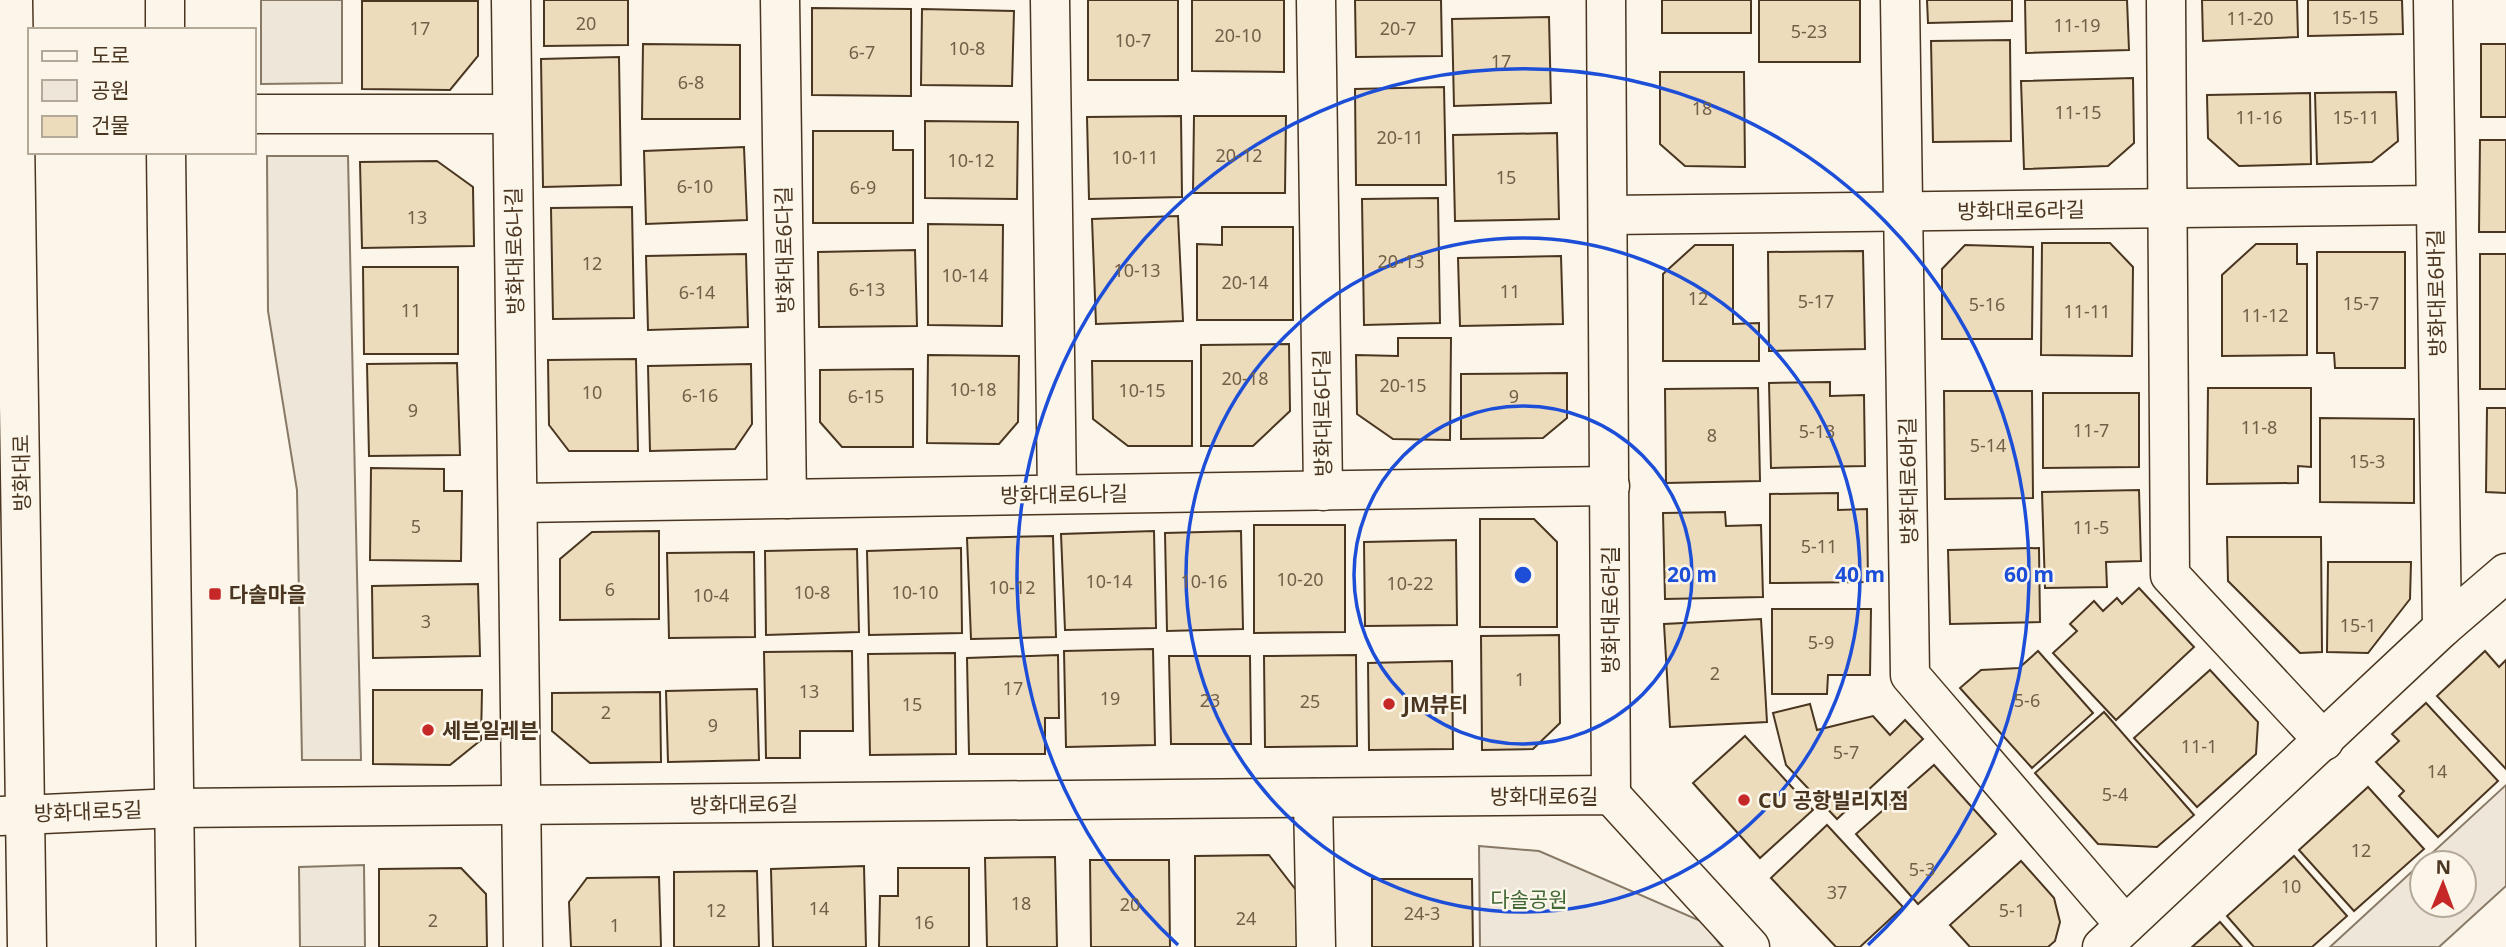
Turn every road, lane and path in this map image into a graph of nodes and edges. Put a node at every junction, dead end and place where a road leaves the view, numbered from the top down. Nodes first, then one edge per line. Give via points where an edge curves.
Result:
1 (13, 0) edge
2 (165, 0) edge
3 (511, 0) edge
4 (780, 0) edge
5 (1050, 0) edge
6 (1316, 0) edge
7 (1606, 0) edge
8 (1900, 0) edge
9 (2166, 0) edge
10 (2433, 0) edge
11 (165, 28) edge
12 (256, 114) edge
13 (512, 114) junction
14 (166, 154) edge
15 (2434, 205) junction
16 (2168, 208) junction
17 (1904, 212) junction
18 (1608, 215) junction
19 (1610, 486) junction
20 (1323, 491) junction
21 (1056, 494) junction
22 (788, 499) junction
23 (518, 503) junction
24 (2506, 573) edge
25 (2442, 628) junction
26 (2324, 741) junction
27 (1611, 795) junction
28 (1313, 797) junction
29 (521, 806) junction
30 (175, 808) junction
31 (13, 814) edge
32 (2113, 936) edge
33 (27, 947) edge
34 (176, 947) edge
35 (523, 947) edge
36 (1316, 947) edge
37 (1750, 947) edge

1 - 31 street, 방화대로
2 - 11 street
3 - 13 street, 방화대로6나길
4 - 22 street, 방화대로6다길
5 - 21 street
6 - 20 street, 방화대로6다길
7 - 18 street, 방화대로6라길
8 - 17 street, 방화대로6바길
9 - 16 street
10 - 15 street, 방화대로6바길
12 - 13 street
13 - 23 street, 방화대로6나길
14 - 30 street
15 - 16 street, 방화대로6라길
15 - 25 street, 방화대로6바길
16 - 17 street, 방화대로6라길
16 - 26 street via 2170,575
17 - 18 street, 방화대로6라길
17 - 32 street, 방화대로6바길 via 1910,675
18 - 19 street, 방화대로6라길
19 - 20 street, 방화대로6나길
19 - 27 street, 방화대로6라길
20 - 21 street, 방화대로6나길
21 - 22 street, 방화대로6나길
22 - 23 street, 방화대로6나길
23 - 29 street, 방화대로6나길
24 - 25 street, 방화대로6바길
25 - 26 street, 방화대로6바길
26 - 32 street, 방화대로6바길
27 - 28 street, 방화대로6길
27 - 37 street, 방화대로6길
28 - 29 street, 방화대로6길
28 - 36 street
29 - 30 street, 방화대로6길
29 - 35 street, 방화대로6나길
30 - 31 street, 방화대로5길
30 - 34 street
31 - 33 street, 방화대로

